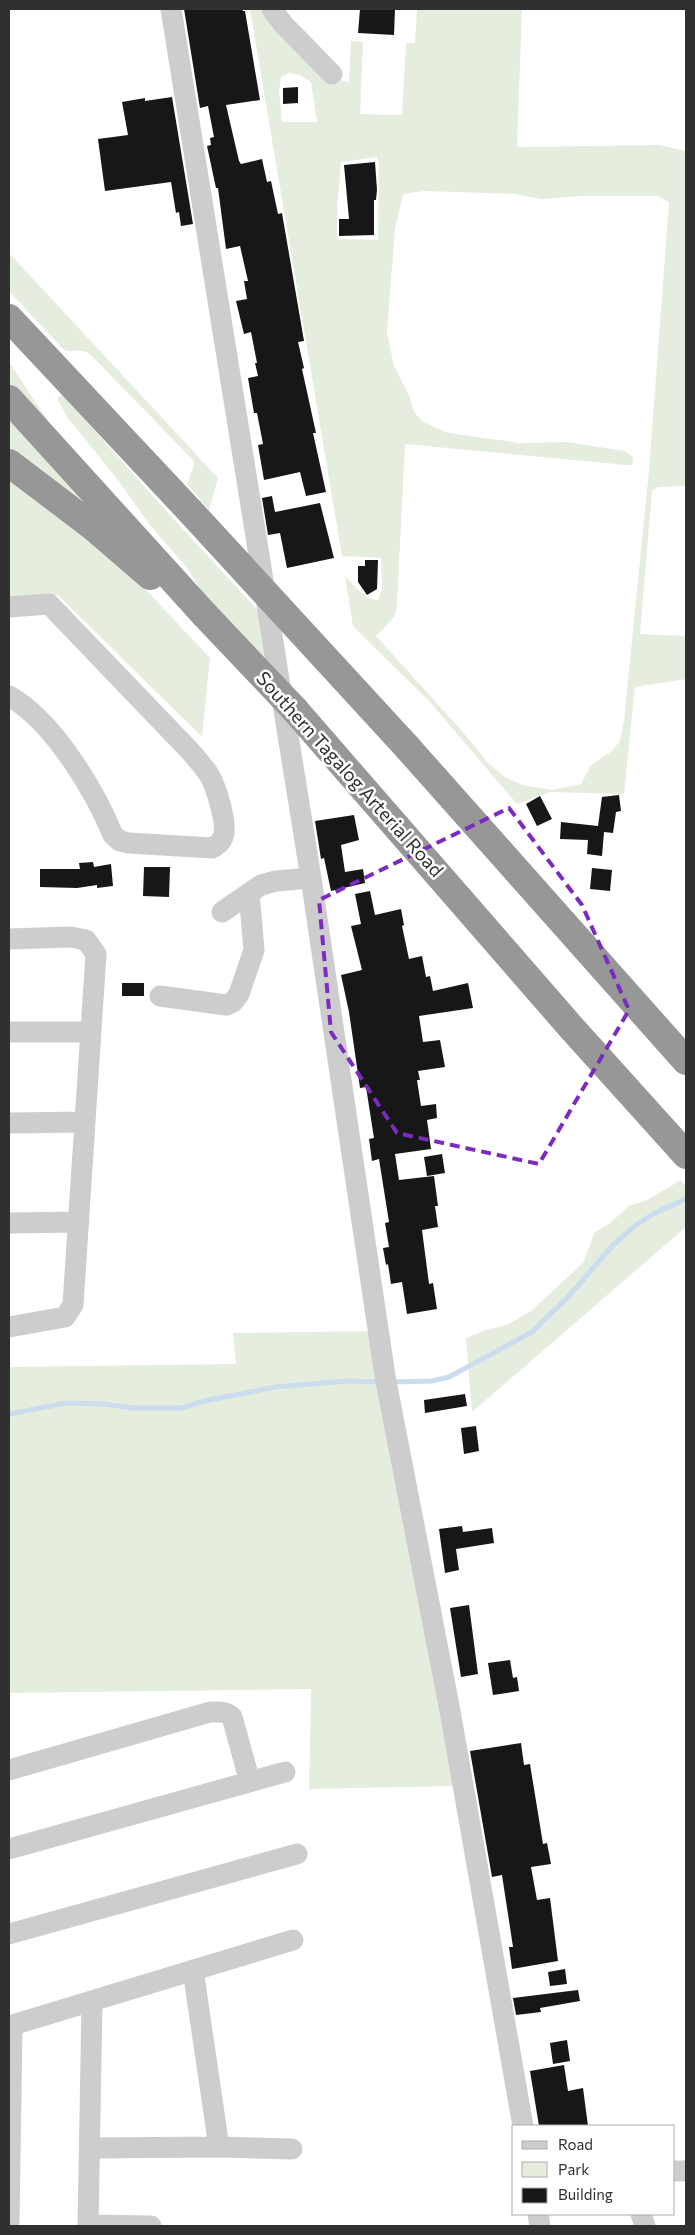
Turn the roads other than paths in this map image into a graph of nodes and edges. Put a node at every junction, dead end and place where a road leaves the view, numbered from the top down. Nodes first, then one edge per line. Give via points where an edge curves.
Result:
1 (171, 9) edge
2 (272, 9) edge
3 (332, 74) dead end
4 (9, 318) edge
5 (9, 399) edge
6 (9, 463) edge
7 (9, 607) edge
8 (206, 622) junction
9 (9, 696) edge
10 (311, 878) junction
11 (248, 893) junction
12 (222, 912) dead end
13 (9, 939) edge
14 (160, 996) dead end
15 (9, 1032) edge
16 (90, 1032) junction
17 (686, 1060) edge
18 (84, 1122) junction
19 (9, 1123) edge
20 (686, 1155) edge
21 (79, 1222) junction
22 (9, 1223) edge
23 (9, 1327) edge
24 (9, 1770) edge
25 (286, 1772) dead end
26 (250, 1782) junction
27 (9, 1849) edge
28 (297, 1854) dead end
29 (9, 1934) edge
30 (293, 1940) dead end
31 (193, 1970) junction
32 (92, 2002) junction
33 (10, 2025) edge
34 (523, 2125) edge
35 (219, 2147) junction
36 (91, 2148) junction
37 (292, 2149) dead end
38 (9, 2222) edge
39 (88, 2226) edge
40 (151, 2226) edge

1 - 10 street
2 - 3 street
4 - 17 highway, bridge via 408,748
5 - 8 highway, Southern Tagalog Arterial Road
6 - 8 highway via 99,532
7 - 9 street via 49,604 191,752 209,774 216,792 225,828 219,844 212,848 120,841 113,835 84,777 65,751 26,707
8 - 20 highway, Southern Tagalog Arterial Road, bridge via 295,710
10 - 11 street via 276,881
10 - 34 street via 387,1385 450,1710
11 - 12 street
11 - 14 street via 254,950 239,994 233,1002 226,1005
13 - 16 street via 71,937 86,940 96,954
15 - 16 street
16 - 18 street
18 - 19 street
18 - 21 street
21 - 22 street
21 - 23 street via 73,1305 65,1317
24 - 26 street via 210,1712 221,1712 232,1717
25 - 26 street
26 - 27 street
28 - 29 street
30 - 31 street
31 - 32 street
31 - 35 street
32 - 33 street
32 - 36 street
33 - 38 street
35 - 36 street
35 - 37 street
36 - 39 street
39 - 40 street

